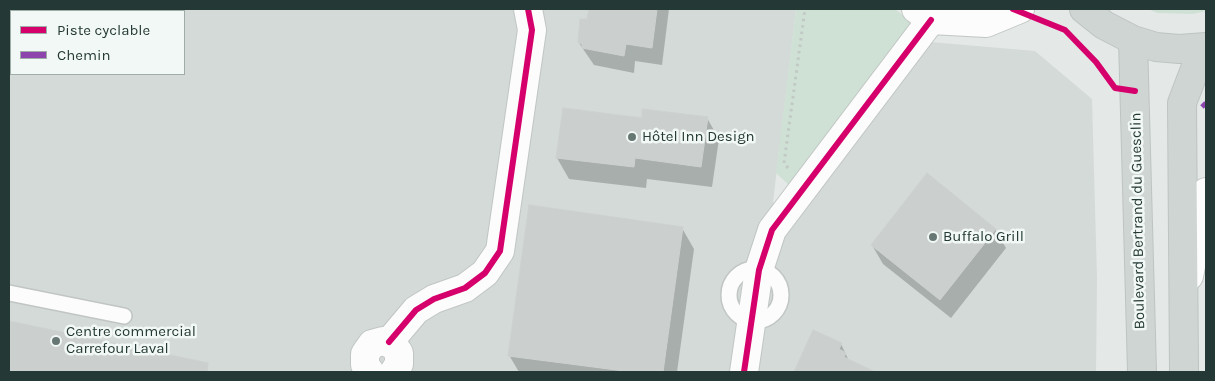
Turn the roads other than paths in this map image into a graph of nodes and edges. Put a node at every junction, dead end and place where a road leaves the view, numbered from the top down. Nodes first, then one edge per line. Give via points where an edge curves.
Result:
1 (528, 9) edge
2 (1020, 9) edge
3 (1084, 9) edge
4 (924, 14) edge
5 (1133, 40) junction
6 (1205, 47) edge
7 (1206, 192) edge
8 (9, 293) edge
9 (1184, 305) junction
10 (124, 316) dead end
11 (388, 342) junction
12 (397, 371) edge
13 (370, 372) edge
14 (744, 372) edge
15 (1142, 372) edge
16 (1184, 372) edge

1 - 11 street via 532,30 500,251 485,273 465,288 434,299 416,310
2 - 4 street via 986,23
3 - 5 main road via 1104,25
4 - 14 street via 772,230 759,270
5 - 6 main road via 1156,47
5 - 15 main road, Boulevard Bertrand du Guesclin
6 - 9 main road via 1182,103
7 - 9 street
8 - 10 lane
9 - 16 main road
11 - 12 street via 399,353
11 - 13 street via 377,342 368,348 364,360

